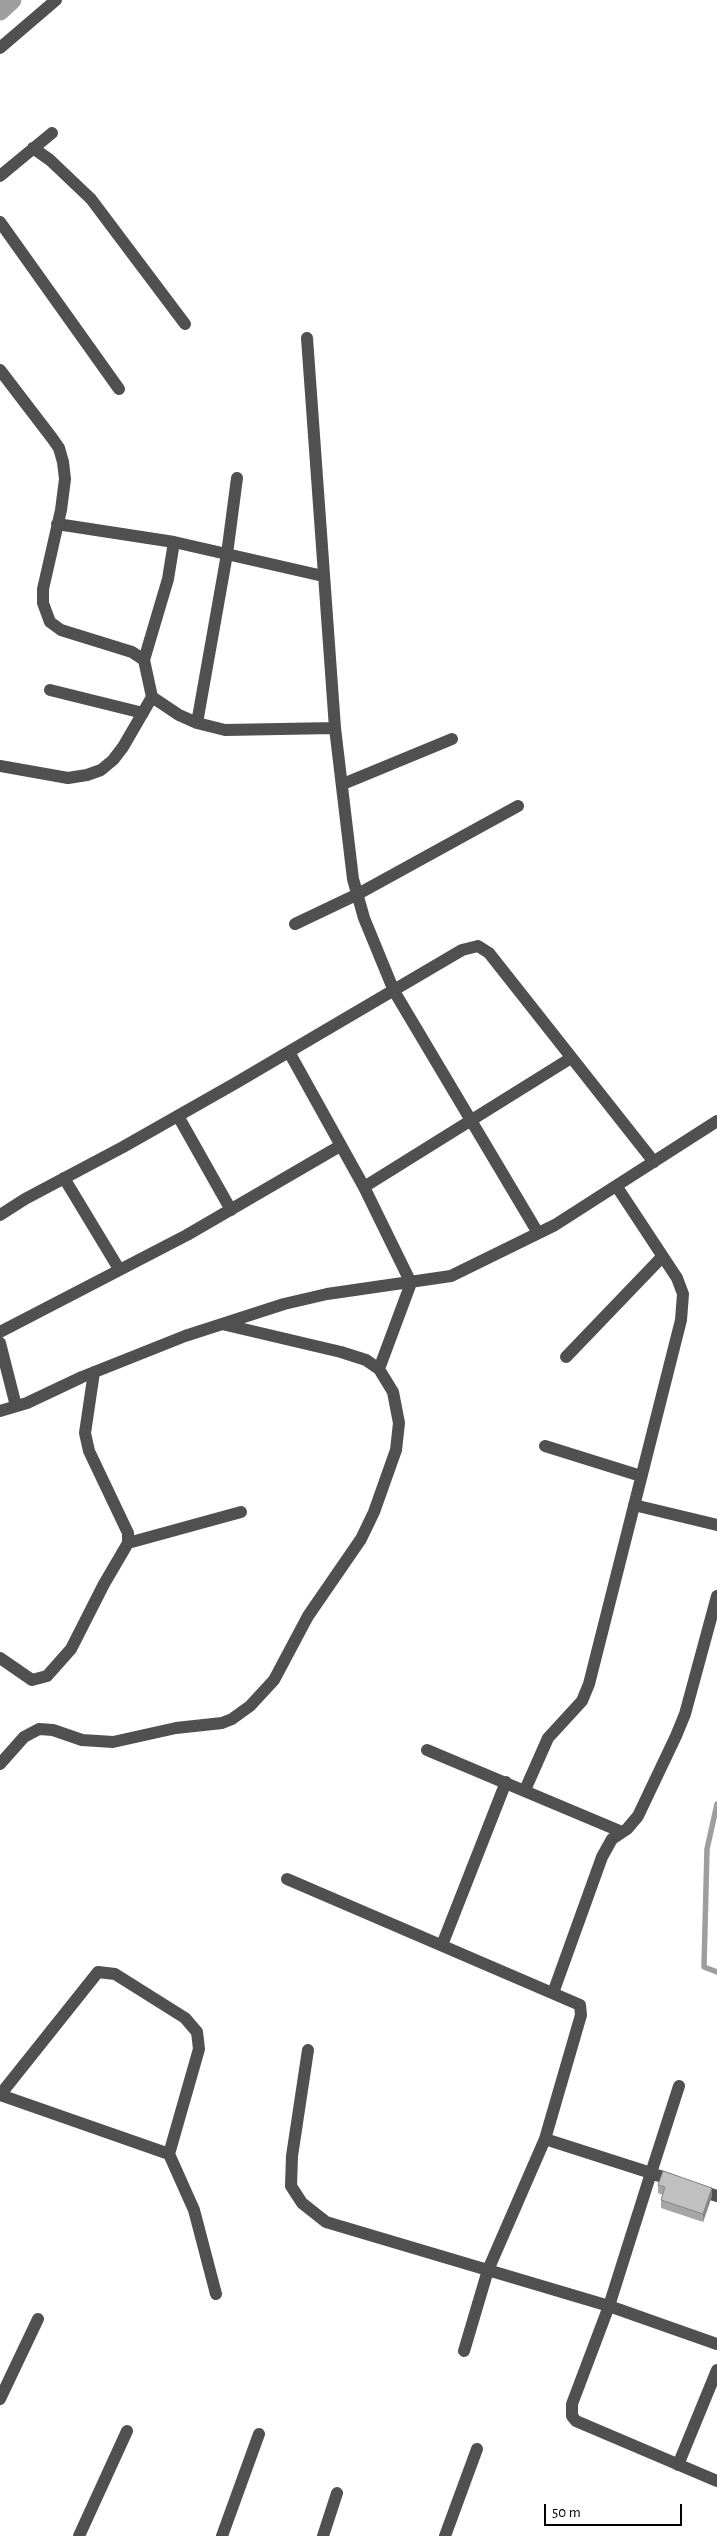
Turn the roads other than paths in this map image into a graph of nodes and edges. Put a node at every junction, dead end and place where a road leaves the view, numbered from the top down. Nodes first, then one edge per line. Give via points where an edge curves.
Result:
1 (56, 0) edge
2 (0, 48) edge
3 (52, 133) dead end
4 (33, 148) junction
5 (0, 176) edge
6 (0, 222) edge
7 (185, 324) dead end
8 (307, 338) dead end
9 (0, 370) edge
10 (119, 389) dead end
11 (237, 478) dead end
12 (58, 524) junction
13 (174, 542) junction
14 (227, 554) junction
15 (323, 576) junction
16 (144, 660) junction
17 (50, 690) dead end
18 (152, 697) junction
19 (143, 713) junction
20 (197, 722) junction
21 (335, 728) junction
22 (452, 739) dead end
23 (0, 766) edge
24 (343, 784) junction
25 (518, 806) dead end
26 (358, 894) junction
27 (295, 924) dead end
28 (394, 991) junction
29 (289, 1052) junction
30 (571, 1058) junction
31 (178, 1116) junction
32 (471, 1120) junction
33 (717, 1121) edge
34 (340, 1146) junction
35 (654, 1162) junction
36 (64, 1178) junction
37 (364, 1187) junction
38 (617, 1187) junction
39 (231, 1210) junction
40 (0, 1215) edge
41 (538, 1233) junction
42 (662, 1257) junction
43 (119, 1269) junction
44 (411, 1284) junction
45 (222, 1324) junction
46 (0, 1332) edge
47 (0, 1343) edge
48 (566, 1357) dead end
49 (379, 1369) junction
50 (94, 1372) junction
51 (16, 1406) junction
52 (0, 1411) edge
53 (545, 1446) dead end
54 (641, 1476) junction
55 (634, 1505) junction
56 (240, 1512) dead end
57 (717, 1525) edge
58 (128, 1542) junction
59 (717, 1596) edge
60 (0, 1658) edge
61 (427, 1750) dead end
62 (0, 1764) edge
63 (506, 1782) junction
64 (525, 1790) junction
65 (622, 1832) junction
66 (286, 1879) dead end
67 (442, 1945) junction
68 (553, 1992) junction
69 (308, 2050) dead end
70 (679, 2086) dead end
71 (0, 2095) edge
72 (545, 2140) junction
73 (169, 2154) junction
74 (651, 2173) junction
75 (717, 2196) edge
76 (488, 2270) junction
77 (216, 2294) dead end
78 (609, 2306) junction
79 (38, 2319) dead end
80 (717, 2344) edge
81 (464, 2351) dead end
82 (717, 2370) edge
83 (0, 2399) edge
84 (127, 2431) dead end
85 (258, 2434) dead end
86 (477, 2449) dead end
87 (678, 2465) junction
88 (717, 2481) edge
89 (337, 2493) dead end
90 (79, 2536) edge
91 (222, 2536) edge
92 (323, 2536) edge
93 (446, 2536) edge

1 - 2 street
3 - 4 street
4 - 5 street
4 - 7 street via 91,200
6 - 10 street
8 - 15 street
9 - 12 street via 59,448 65,479
11 - 14 street
12 - 13 street
12 - 16 street via 43,589 43,603 50,622 61,630 132,652
13 - 14 street
13 - 16 street via 168,579
14 - 15 street
14 - 20 street
15 - 21 street
16 - 18 street
17 - 19 street
18 - 19 street
18 - 20 street via 179,715
19 - 23 street via 113,760 101,770 68,778
20 - 21 street via 225,730
21 - 24 street
22 - 24 street
24 - 26 street via 347,832
25 - 26 street
26 - 27 street
26 - 28 street via 364,918
28 - 29 street
28 - 30 street via 462,950 478,946 489,953
28 - 32 street
29 - 31 street
29 - 34 street
30 - 32 street
30 - 35 street
31 - 36 street
31 - 39 street
32 - 37 street
32 - 41 street
33 - 35 street
34 - 37 street
34 - 39 street
35 - 38 street
36 - 40 street
36 - 43 street
37 - 44 street
38 - 41 street
38 - 42 street
39 - 43 street
41 - 44 street via 451,1276
42 - 48 street
42 - 54 street via 677,1278 683,1294 683,1307
43 - 46 street
44 - 45 street via 327,1294
44 - 49 street
45 - 49 street via 341,1352 366,1360
45 - 50 street
47 - 51 street
49 - 62 street via 393,1392 399,1423 396,1450 374,1512 361,1538 308,1616 274,1680 250,1706 222,1723 176,1728 113,1742 82,1740 53,1730 39,1729 24,1736
50 - 51 street
50 - 58 street via 86,1434 88,1451 128,1533
51 - 52 street
53 - 54 street
54 - 55 street
55 - 57 street
55 - 64 street via 586,1694 548,1738
56 - 58 street
58 - 60 street via 71,1649 47,1676 32,1680
59 - 65 street via 682,1721 638,1816
61 - 63 street
63 - 64 street
63 - 67 street
64 - 65 street
65 - 68 street via 612,1839 602,1857
66 - 67 street
67 - 68 street
68 - 72 street via 575,2002 581,2010
69 - 76 street via 292,2156 291,2186 302,2203 326,2222
70 - 74 street
71 - 73 street
71 - 73 street via 98,1972 115,1974 185,2018 197,2032 199,2049
72 - 74 street
72 - 76 street
73 - 77 street via 194,2210
74 - 75 street
74 - 78 street
76 - 78 street
76 - 81 street
78 - 80 street
78 - 87 street via 572,2404 572,2416 576,2421
79 - 83 street
82 - 87 street
84 - 90 street
85 - 91 street
86 - 93 street
87 - 88 street
89 - 92 street

